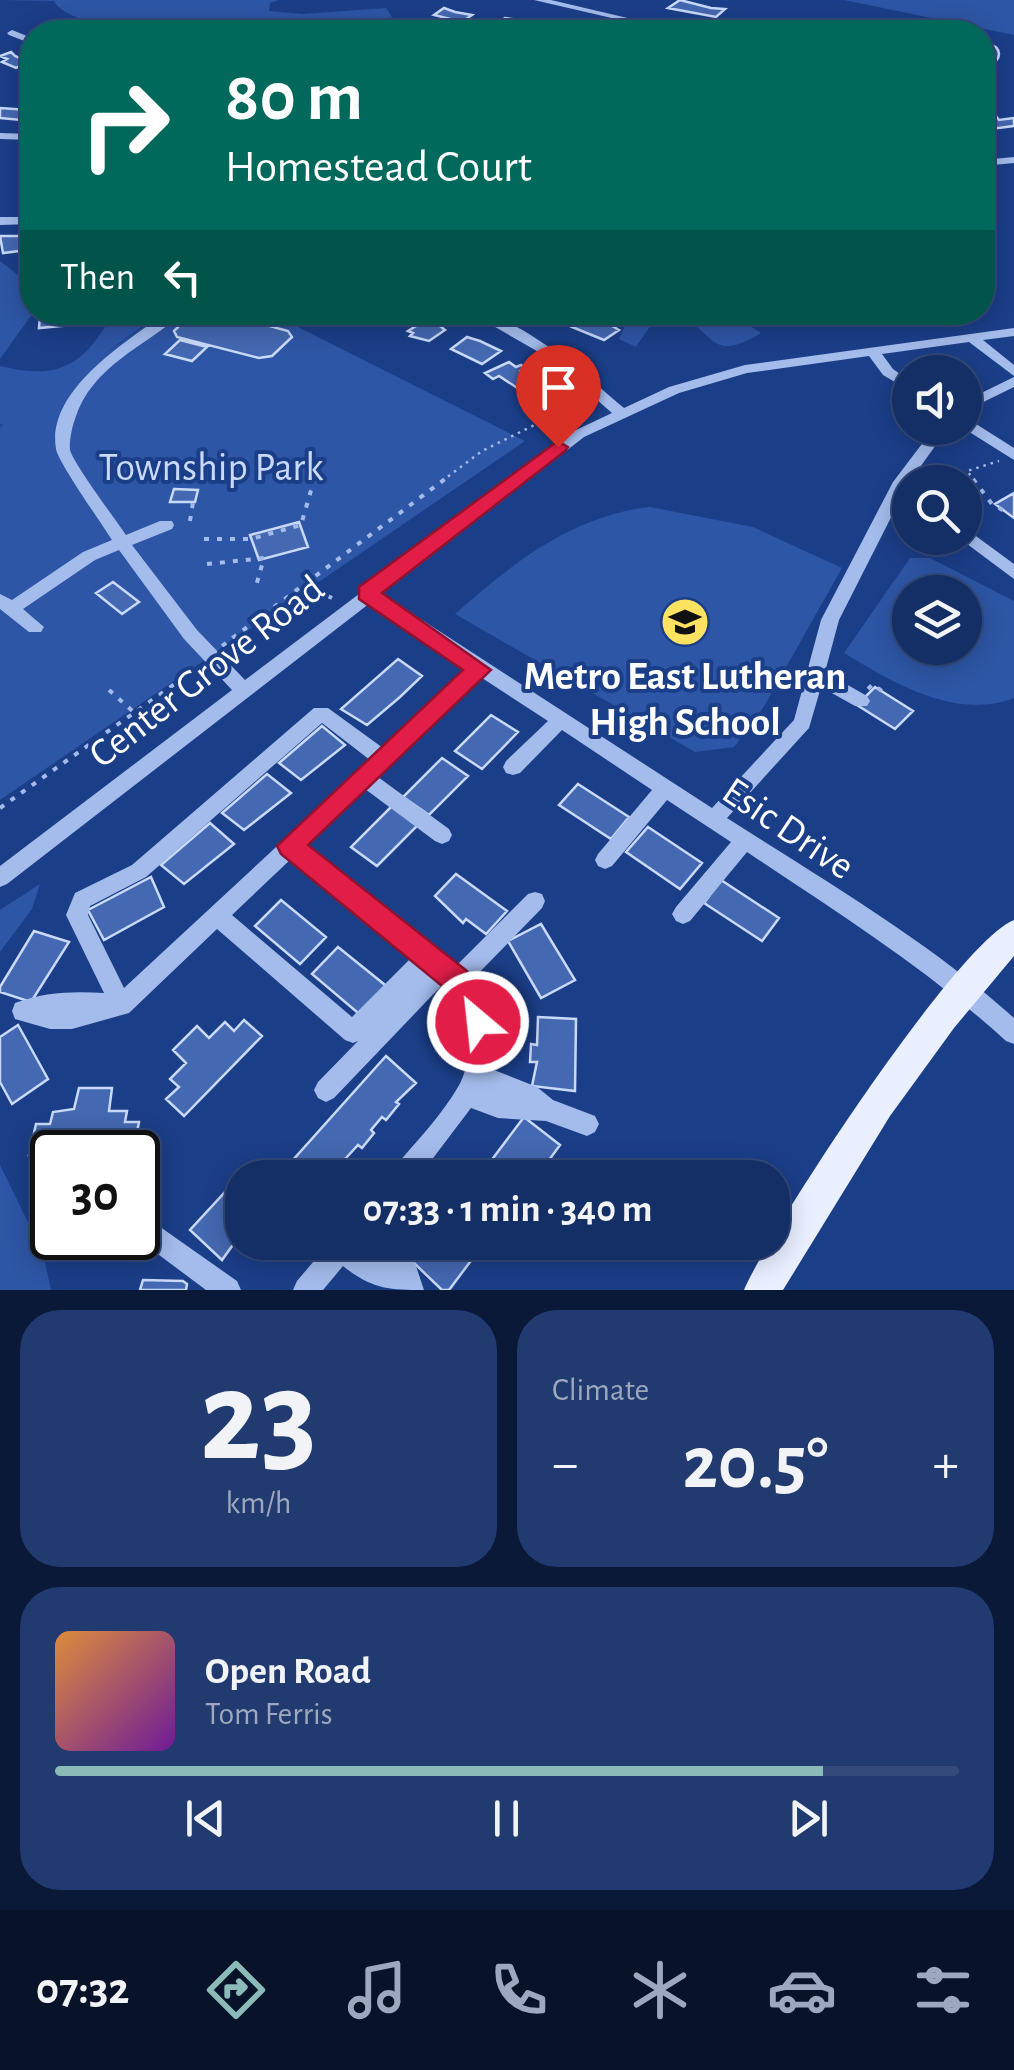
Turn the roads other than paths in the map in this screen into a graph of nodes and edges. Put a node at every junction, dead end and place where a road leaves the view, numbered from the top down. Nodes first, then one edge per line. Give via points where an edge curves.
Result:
1 (539, 0) edge
2 (628, 20) edge
3 (12, 33) dead end
4 (20, 37) edge
5 (160, 325) edge
6 (499, 325) edge
7 (1014, 332) edge
8 (973, 339) junction
9 (872, 351) junction
10 (1014, 372) edge
11 (892, 375) edge
12 (1014, 381) edge
13 (982, 398) edge
14 (620, 412) junction
15 (982, 433) edge
16 (1013, 454) edge
17 (892, 509) edge
18 (166, 525) dead end
19 (122, 542) junction
20 (982, 548) edge
21 (1014, 573) edge
22 (367, 593) junction
23 (6, 604) edge
24 (34, 626) dead end
25 (479, 670) junction
26 (816, 676) junction
27 (242, 690) junction
28 (860, 701) dead end
29 (560, 721) junction
30 (383, 759) junction
31 (513, 767) dead end
32 (364, 777) junction
33 (664, 788) junction
34 (712, 820) junction
35 (442, 835) dead end
36 (743, 842) junction
37 (290, 846) junction
38 (604, 860) dead end
39 (0, 878) edge
40 (535, 901) dead end
41 (683, 914) dead end
42 (217, 915) junction
43 (1014, 934) edge
44 (442, 968) junction
45 (964, 988) junction
46 (1014, 1033) edge
47 (471, 1084) junction
48 (326, 1090) dead end
49 (587, 1124) dead end
50 (415, 1160) edge
51 (160, 1240) edge
52 (332, 1260) edge
53 (358, 1260) edge
54 (398, 1260) edge
55 (228, 1290) edge
56 (306, 1290) edge
57 (412, 1290) edge
58 (762, 1290) edge

1 - 2 street
3 - 4 street
5 - 19 street via 90,377 62,429 63,450
6 - 14 street via 554,355
7 - 8 street, Center Grove Road
8 - 9 street, Center Grove Road
8 - 10 street
9 - 11 street
9 - 14 street, Center Grove Road via 745,369
12 - 13 street
14 - 22 street, Center Grove Road via 558,447
15 - 16 street
17 - 26 street via 830,620
18 - 19 street
19 - 23 street
19 - 27 street via 146,581
20 - 21 street
22 - 25 street, Esic Drive
22 - 27 street, Center Grove Road
23 - 24 street
25 - 29 street, Esic Drive
25 - 30 street
26 - 28 street
26 - 34 street via 802,723
27 - 39 street, Center Grove Road
29 - 31 street
29 - 33 street, Esic Drive
30 - 32 street
30 - 42 street via 322,713 139,871 82,900 77,916 121,1005
32 - 35 street
32 - 37 street
33 - 34 street, Esic Drive
33 - 38 street
34 - 36 street, Esic Drive
36 - 41 street
36 - 45 street, Esic Drive
37 - 42 street
37 - 44 street
40 - 44 street
42 - 44 street via 353,1032
43 - 45 main road
44 - 47 street via 478,1022 481,1047
44 - 48 street
45 - 46 street, Esic Drive
45 - 58 main road via 855,1138
47 - 49 street via 498,1106 546,1109
47 - 50 street
51 - 55 street
52 - 56 street
53 - 57 street
54 - 57 street

